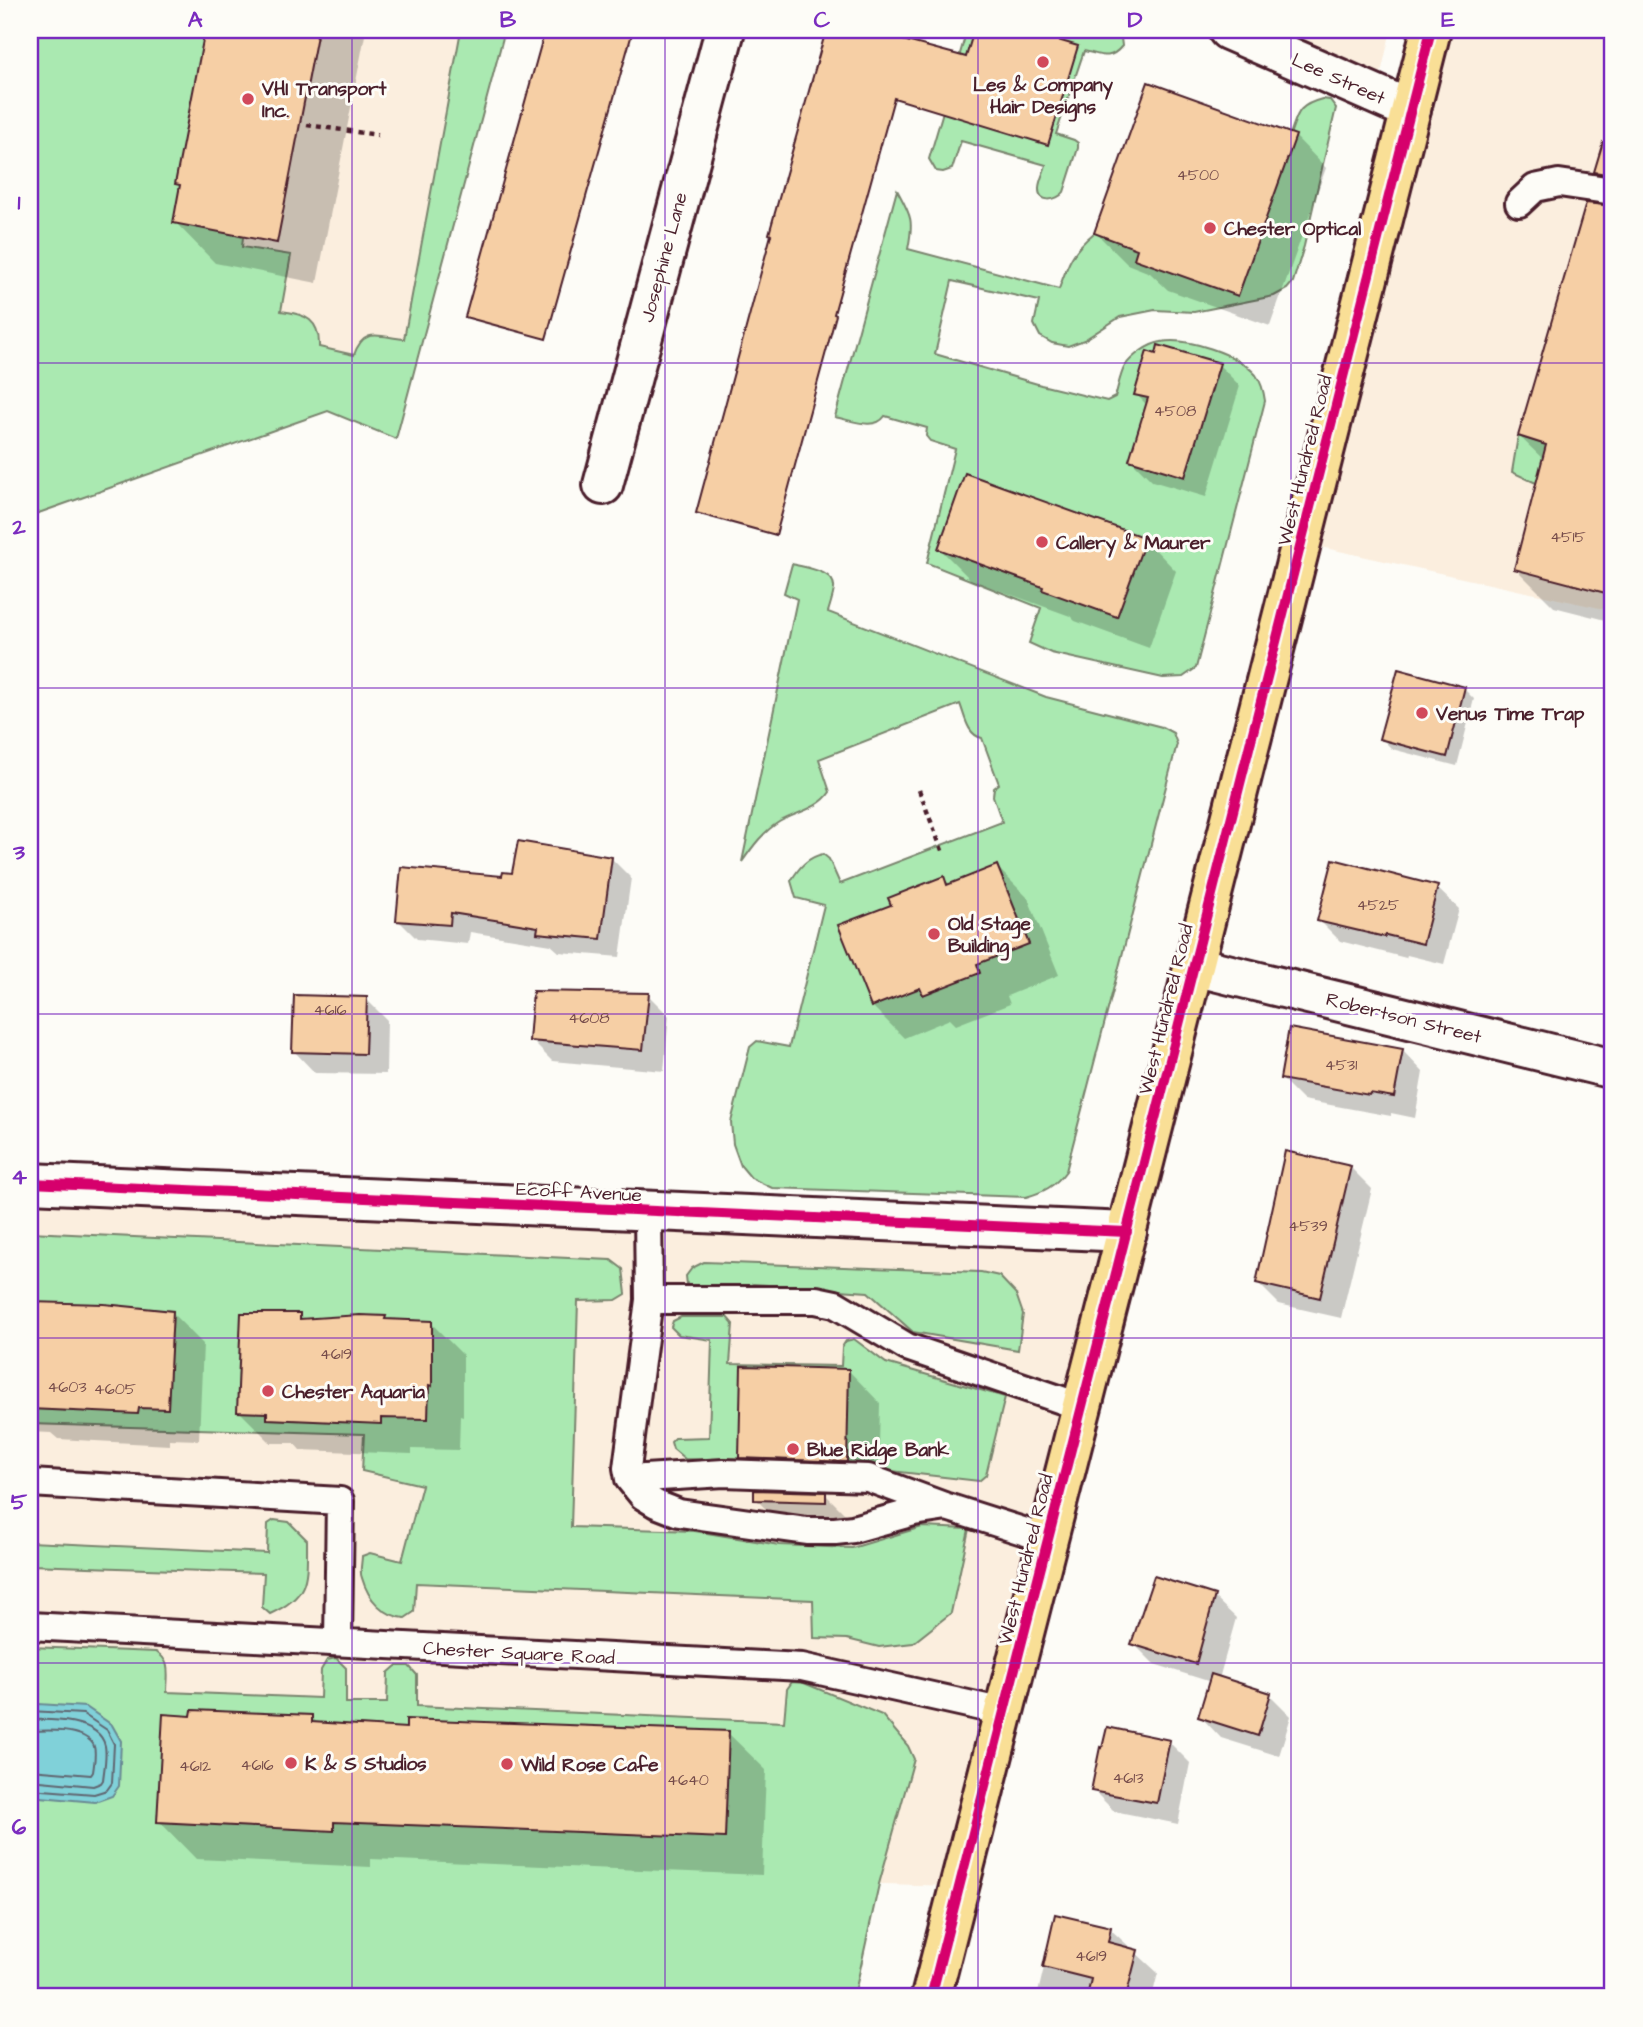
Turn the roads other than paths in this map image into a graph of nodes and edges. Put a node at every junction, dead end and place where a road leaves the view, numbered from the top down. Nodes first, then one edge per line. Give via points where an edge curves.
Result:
1 (725, 30) edge
2 (1228, 30) edge
3 (1431, 30) edge
4 (1411, 110) junction
5 (1613, 191) edge
6 (1518, 203) dead end
7 (603, 485) dead end
8 (1194, 966) junction
9 (1613, 1069) edge
10 (30, 1183) edge
11 (648, 1211) junction
12 (1127, 1232) junction
13 (649, 1300) junction
14 (1082, 1407) junction
15 (629, 1479) junction
16 (30, 1483) edge
17 (947, 1507) junction
18 (1048, 1539) junction
19 (30, 1626) edge
20 (338, 1642) junction
21 (1004, 1712) junction
22 (931, 1997) edge

1 - 7 street, Josephine Lane
2 - 4 street, Lee Street
3 - 4 main road, West Hundred Road
4 - 8 main road, West Hundred Road
5 - 6 lane via 1559,183 1535,188
8 - 9 street, Robertson Street
8 - 12 main road, West Hundred Road
10 - 11 street, Ecoff Avenue
11 - 12 street, Ecoff Avenue
11 - 13 lane
12 - 14 main road, West Hundred Road
13 - 14 lane via 816,1300 835,1304 907,1348
13 - 15 lane
14 - 18 main road, West Hundred Road
15 - 17 lane via 724,1472 868,1478
15 - 17 lane via 643,1496 679,1513 807,1531 853,1529
16 - 20 lane via 340,1501
17 - 18 lane
18 - 21 main road, West Hundred Road
19 - 20 lane, Chester Square Road
20 - 21 lane, Chester Square Road via 802,1667
21 - 22 main road, West Hundred Road

